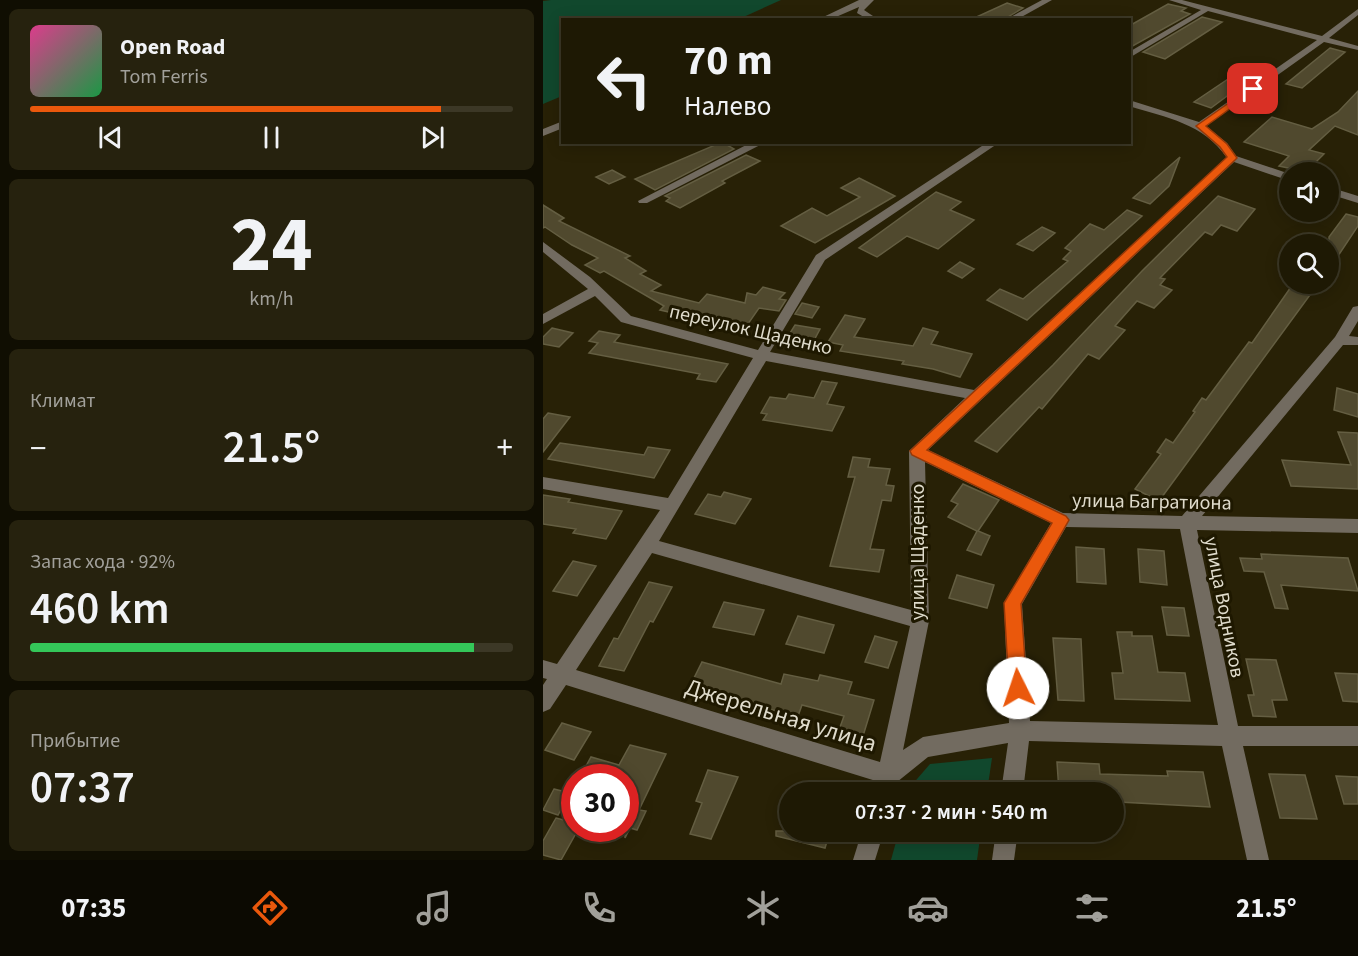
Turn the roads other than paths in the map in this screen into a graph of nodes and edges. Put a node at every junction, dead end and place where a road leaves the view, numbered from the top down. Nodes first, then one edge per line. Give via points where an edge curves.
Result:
1 (866, 0) edge
2 (1048, 0) edge
3 (1173, 0) edge
4 (1207, 9) junction
5 (1358, 10) edge
6 (826, 18) edge
7 (872, 18) edge
8 (1013, 18) edge
9 (1323, 39) junction
10 (1358, 48) edge
11 (1131, 55) edge
12 (1131, 104) edge
13 (561, 125) edge
14 (1200, 126) junction
15 (543, 133) edge
16 (757, 144) edge
17 (992, 144) edge
18 (1232, 158) junction
19 (1279, 174) edge
20 (1339, 193) edge
21 (1358, 200) edge
22 (643, 201) dead end
23 (543, 246) edge
24 (596, 290) junction
25 (1358, 310) edge
26 (543, 320) edge
27 (1340, 340) junction
28 (1358, 341) edge
29 (760, 355) junction
30 (976, 394) junction
31 (917, 451) junction
32 (543, 483) edge
33 (672, 505) junction
34 (1061, 520) junction
35 (1187, 522) junction
36 (1358, 526) edge
37 (648, 545) junction
38 (919, 621) junction
39 (552, 672) edge
40 (543, 702) edge
41 (1020, 731) junction
42 (1230, 736) junction
43 (1358, 736) edge
44 (884, 782) edge
45 (887, 782) edge
46 (888, 782) edge
47 (1013, 782) edge
48 (870, 842) edge
49 (1005, 842) edge
50 (864, 860) edge
51 (1003, 860) edge
52 (1258, 860) edge

1 - 6 street
1 - 7 street via 860,11
2 - 8 street
3 - 4 street
4 - 9 street
4 - 11 street
5 - 9 street
9 - 10 street
9 - 14 street
12 - 14 street
13 - 15 street
14 - 18 street
16 - 22 street
17 - 29 street via 820,258
18 - 19 street
18 - 30 street
20 - 21 street
23 - 24 street, переулок Щаденко
24 - 26 street
24 - 29 street, переулок Щаденко via 626,319
25 - 27 street, улица Водников
27 - 28 street
27 - 35 street, улица Водников
29 - 30 street, переулок Щаденко
29 - 33 street
30 - 31 street
31 - 34 street
31 - 38 street, улица Щаденко
32 - 33 street
33 - 37 street
34 - 35 street, улица Багратиона
34 - 41 street, улица Багратиона via 1013,603
35 - 36 street, улица Багратиона
35 - 42 street, улица Водников
37 - 38 street
37 - 39 street
38 - 45 street, улица Щаденко
39 - 40 street
39 - 44 street, Джерельная улица
41 - 42 street, Джерельная улица
41 - 46 street, Джерельная улица via 923,747
41 - 47 street
42 - 43 street, Джерельная улица
42 - 52 street, улица Водников
48 - 50 street
49 - 51 street

